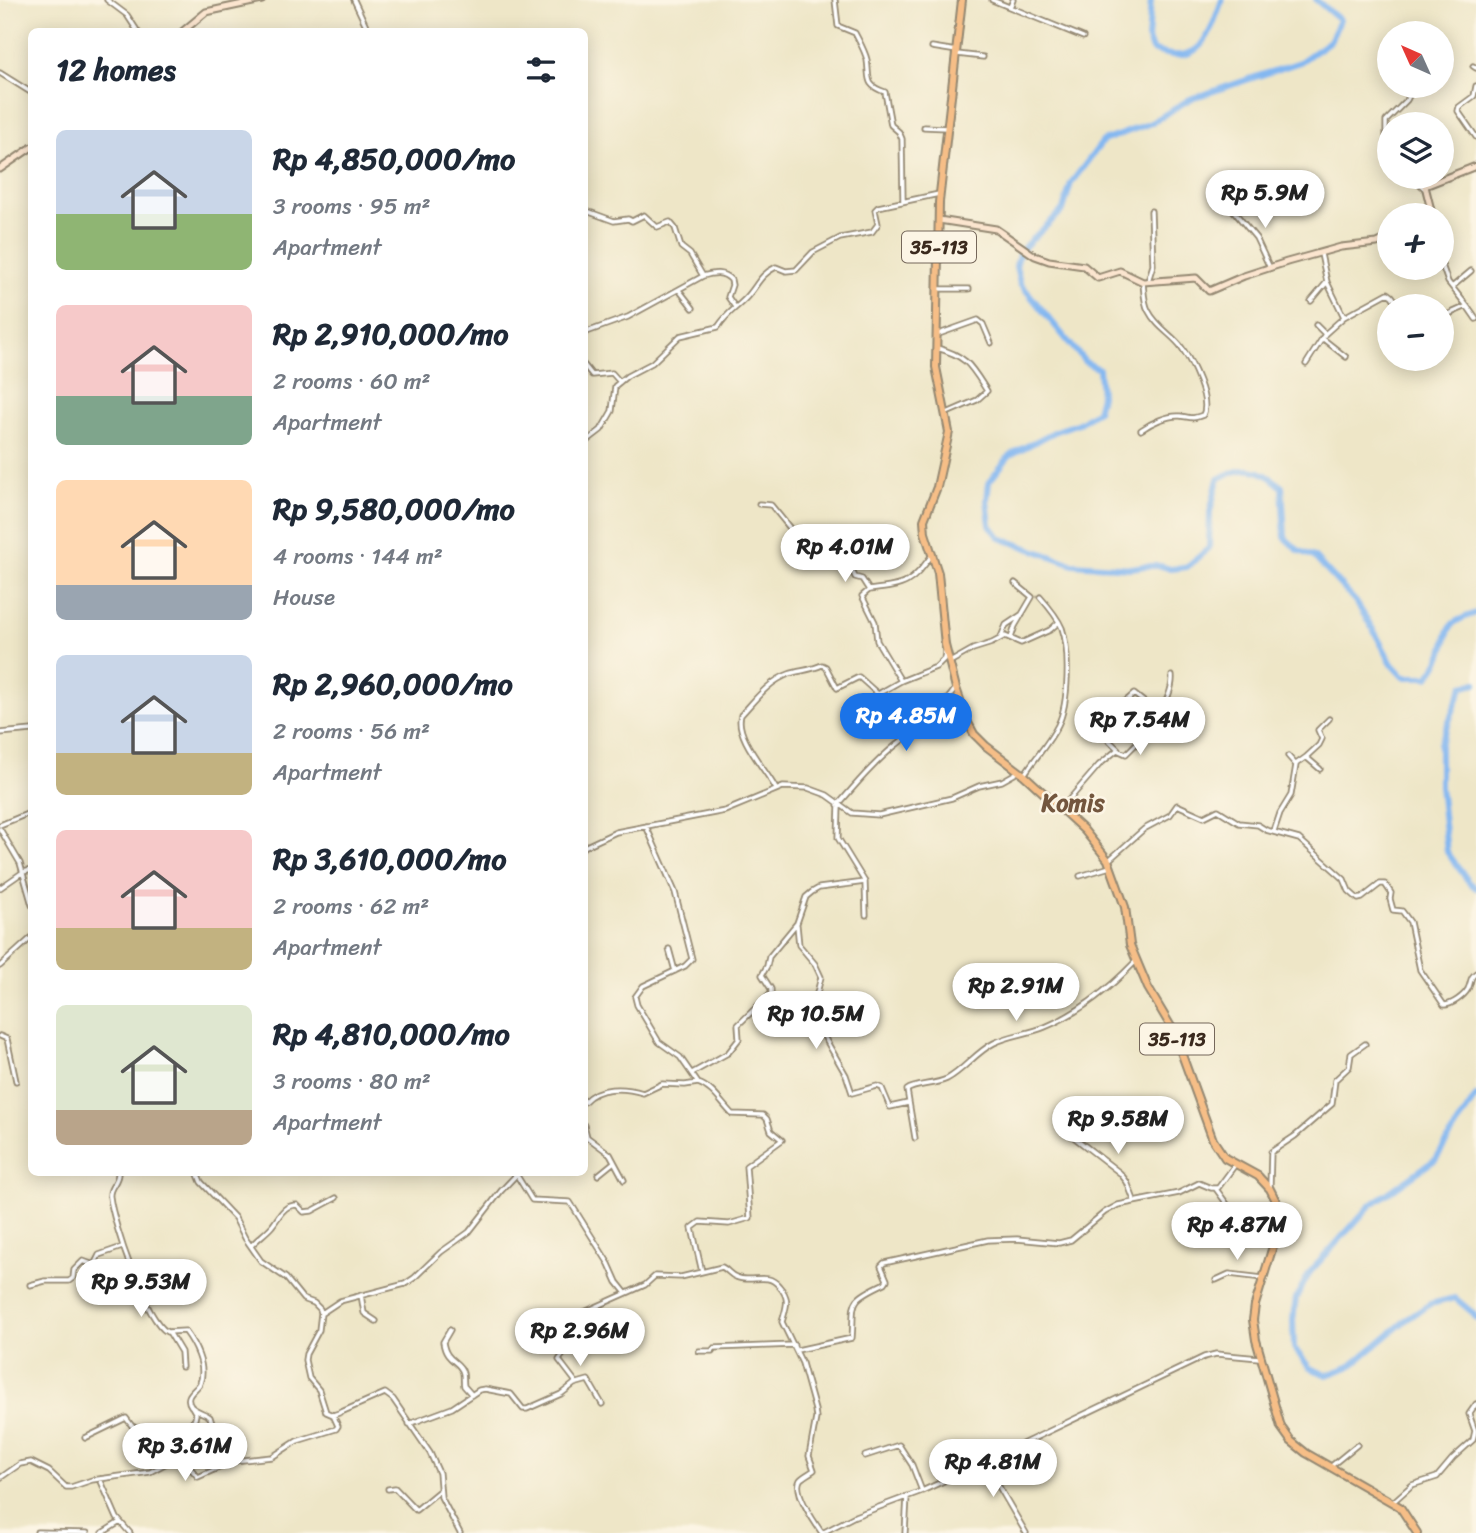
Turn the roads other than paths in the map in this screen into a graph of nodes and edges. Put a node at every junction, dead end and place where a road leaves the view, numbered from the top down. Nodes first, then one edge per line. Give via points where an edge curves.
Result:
1 (107, 0) edge
2 (262, 0) edge
3 (354, 0) edge
4 (835, 0) edge
5 (962, 0) edge
6 (992, 0) edge
7 (1013, 0) edge
8 (247, 2) edge
9 (1010, 6) junction
10 (135, 28) edge
11 (187, 28) edge
12 (367, 28) edge
13 (1083, 37) dead end
14 (932, 47) dead end
15 (956, 52) junction
16 (982, 57) dead end
17 (0, 73) edge
18 (1476, 86) edge
19 (28, 90) edge
20 (1407, 98) edge
21 (1395, 112) edge
22 (924, 127) dead end
23 (947, 128) junction
24 (1476, 137) edge
25 (28, 150) edge
26 (1476, 166) edge
27 (0, 169) edge
28 (1454, 174) edge
29 (939, 194) junction
30 (902, 201) junction
31 (1232, 209) dead end
32 (588, 211) edge
33 (1152, 211) dead end
34 (939, 220) junction
35 (1377, 243) edge
36 (1321, 253) junction
37 (1270, 268) junction
38 (1471, 271) dead end
39 (703, 276) junction
40 (1447, 280) edge
41 (1326, 282) junction
42 (1145, 283) junction
43 (1452, 287) junction
44 (679, 289) junction
45 (937, 289) junction
46 (970, 289) dead end
47 (1377, 299) edge
48 (1311, 301) dead end
49 (1467, 306) junction
50 (735, 307) junction
51 (693, 308) dead end
52 (1454, 312) edge
53 (1344, 317) junction
54 (1476, 319) edge
55 (1316, 325) dead end
56 (588, 332) edge
57 (936, 335) junction
58 (1324, 336) junction
59 (991, 342) dead end
60 (937, 348) junction
61 (1346, 357) dead end
62 (1306, 364) dead end
63 (588, 369) edge
64 (620, 382) junction
65 (946, 413) junction
66 (1141, 430) dead end
67 (588, 440) edge
68 (759, 504) dead end
69 (932, 555) junction
70 (1015, 583) dead end
71 (869, 590) junction
72 (1040, 597) dead end
73 (1021, 615) junction
74 (1059, 622) junction
75 (1011, 638) junction
76 (1000, 639) junction
77 (945, 645) junction
78 (949, 662) junction
79 (1172, 676) dead end
80 (901, 681) junction
81 (956, 688) junction
82 (1158, 713) junction
83 (1329, 719) dead end
84 (28, 730) edge
85 (0, 733) edge
86 (1120, 750) junction
87 (1288, 756) dead end
88 (1306, 757) junction
89 (1296, 764) junction
90 (1320, 769) dead end
91 (1021, 773) junction
92 (776, 789) junction
93 (839, 805) junction
94 (1061, 809) junction
95 (28, 814) edge
96 (646, 826) junction
97 (0, 827) edge
98 (1274, 831) junction
99 (588, 845) edge
100 (1110, 863) junction
101 (28, 871) edge
102 (23, 872) junction
103 (1080, 876) dead end
104 (865, 882) junction
105 (0, 888) edge
106 (28, 896) edge
107 (866, 915) dead end
108 (797, 923) junction
109 (28, 941) edge
110 (669, 949) dead end
111 (1137, 960) junction
112 (0, 966) edge
113 (674, 972) junction
114 (1476, 973) edge
115 (0, 1036) edge
116 (1365, 1044) dead end
117 (692, 1073) junction
118 (16, 1081) dead end
119 (698, 1083) junction
120 (588, 1098) edge
121 (908, 1103) junction
122 (1095, 1117) dead end
123 (915, 1138) dead end
124 (588, 1140) edge
125 (614, 1162) junction
126 (1235, 1165) junction
127 (598, 1175) dead end
128 (118, 1176) edge
129 (199, 1176) edge
130 (515, 1176) edge
131 (519, 1176) edge
132 (624, 1180) dead end
133 (1216, 1189) junction
134 (1270, 1189) junction
135 (337, 1198) dead end
136 (1134, 1200) junction
137 (1244, 1238) dead end
138 (250, 1246) junction
139 (122, 1247) junction
140 (702, 1272) junction
141 (1263, 1278) junction
142 (1216, 1280) dead end
143 (30, 1285) dead end
144 (625, 1293) junction
145 (361, 1295) junction
146 (321, 1313) junction
147 (376, 1321) dead end
148 (450, 1331) dead end
149 (169, 1332) junction
150 (794, 1345) junction
151 (797, 1350) junction
152 (699, 1351) dead end
153 (1262, 1358) junction
154 (182, 1367) dead end
155 (574, 1384) junction
156 (472, 1395) junction
157 (602, 1404) dead end
158 (1476, 1404) edge
159 (191, 1405) junction
160 (333, 1415) junction
161 (409, 1424) junction
162 (184, 1430) dead end
163 (214, 1430) dead end
164 (85, 1438) dead end
165 (1357, 1445) dead end
166 (865, 1456) dead end
167 (163, 1464) junction
168 (1330, 1467) junction
169 (970, 1469) junction
170 (0, 1478) edge
171 (100, 1479) junction
172 (388, 1489) dead end
173 (439, 1491) junction
174 (922, 1491) junction
175 (907, 1496) junction
176 (1392, 1502) junction
177 (120, 1522) junction
178 (37, 1532) edge
179 (87, 1533) edge
180 (102, 1533) edge
181 (131, 1533) edge
182 (460, 1533) edge
183 (822, 1533) edge
184 (905, 1533) edge
185 (1026, 1533) edge
186 (1417, 1533) edge

1 - 10 street
2 - 8 street
3 - 12 street
4 - 30 street via 838,26 856,33 869,82 885,92 891,125 900,133
5 - 15 main road, 35-113
6 - 9 street
7 - 9 street
8 - 11 street via 206,12
9 - 13 street
14 - 15 street
15 - 16 street
15 - 23 main road, 35-113
17 - 19 street
18 - 24 street via 1474,96 1458,111
20 - 21 street
22 - 23 street
23 - 29 main road, 35-113
25 - 27 street
26 - 28 street
29 - 30 street
29 - 34 main road, 35-113
30 - 50 street via 876,208 878,224 872,232 840,238 813,252 796,270 772,269
31 - 37 street via 1256,238
32 - 39 street via 617,221 644,215 657,227 670,222 681,247 690,253
33 - 42 street via 1153,265
34 - 42 street via 992,228 1049,261 1084,266 1098,278 1120,271
34 - 45 main road, 35-113
35 - 36 street
36 - 37 street
36 - 41 street
37 - 42 street via 1210,291 1196,278
38 - 43 street
39 - 44 street
39 - 50 street via 730,278 728,296
40 - 43 street
41 - 48 street
41 - 53 street
42 - 66 street via 1150,313 1182,349 1204,393 1205,411 1191,419 1181,416 1154,421
43 - 49 street
44 - 51 street
44 - 56 street via 628,317
45 - 46 street
45 - 57 main road, 35-113
47 - 53 street
49 - 52 street
49 - 54 street
50 - 64 street via 718,327 680,336 652,363
53 - 58 street
55 - 58 street
57 - 59 street via 978,320
57 - 60 main road, 35-113
58 - 61 street
58 - 62 street
60 - 65 main road, 35-113 via 937,375
60 - 65 street via 962,357 987,391
63 - 64 street via 593,375 612,373
64 - 67 street via 613,388 614,407 607,421
65 - 69 main road, 35-113 via 949,437 926,512 925,533
68 - 71 street via 771,505 797,543 846,555 855,577
69 - 71 street via 913,579
69 - 77 main road, 35-113 via 942,595
70 - 73 street via 1032,596
71 - 80 street via 862,596 875,622 877,641
72 - 74 street
73 - 75 street
73 - 76 street via 1006,625
74 - 75 street via 1021,643
74 - 91 street via 1067,668 1062,713 1057,727
75 - 76 street
76 - 78 street
77 - 78 main road, 35-113
77 - 80 street via 944,659 936,667
78 - 81 main road, 35-113
79 - 82 street via 1172,688
80 - 92 street via 878,694 859,677 838,688 822,665 789,674 768,687 739,721 758,764
81 - 91 main road, 35-113 via 974,734
81 - 93 street via 926,723 894,747
82 - 86 street via 1127,753
82 - 86 street via 1134,694 1126,699 1099,731
83 - 88 street via 1318,730 1320,746
84 - 85 street
86 - 94 street via 1098,765
87 - 89 street
88 - 89 street
88 - 90 street
89 - 98 street via 1293,786
91 - 93 street via 889,814 860,815
91 - 94 main road, 35-113
92 - 93 street via 808,788
92 - 96 street via 724,811
93 - 104 street via 838,838
94 - 100 main road, 35-113
95 - 97 street
96 - 99 street via 616,832
96 - 113 street via 675,892 692,959
97 - 102 street
98 - 100 street via 1236,822 1218,810 1204,817 1177,806 1144,829
98 - 114 street via 1302,841 1359,899 1385,884 1393,911 1402,911 1410,922 1420,970 1442,1004 1450,1005 1465,993
100 - 103 street
100 - 111 main road, 35-113
101 - 102 street
102 - 105 street
102 - 106 street
104 - 107 street
104 - 108 street via 818,888 806,897
108 - 117 street via 769,957 762,975 771,993 738,1025 739,1039 728,1053
108 - 121 street via 799,945 821,977 816,997 824,1010 818,1026 850,1091 877,1086 890,1107
109 - 112 street
110 - 113 street
111 - 121 street via 1073,1012 994,1043 949,1078 910,1087
111 - 126 main road, 35-113 via 1174,1030 1213,1140
113 - 117 street via 643,986 635,997 659,1042
115 - 118 street via 6,1039
116 - 134 street via 1352,1054 1349,1067 1335,1080 1332,1104 1271,1152
117 - 119 street
119 - 120 street via 662,1084 643,1093 625,1088 606,1090
119 - 140 street via 732,1114 763,1115 782,1140 746,1167 750,1218 729,1224 700,1222 692,1228
121 - 123 street
122 - 136 street via 1071,1135 1120,1173
124 - 125 street
125 - 127 street
125 - 132 street
126 - 133 street
126 - 134 main road, 35-113 via 1258,1176
128 - 139 street via 109,1195
129 - 138 street via 234,1218
130 - 145 street via 469,1232 414,1278
131 - 144 street via 532,1200 570,1202
133 - 136 street via 1199,1183 1179,1193
133 - 137 street via 1235,1215
134 - 141 main road via 1277,1203 1277,1233
135 - 138 street via 312,1212 291,1206
136 - 151 street via 1105,1212 1071,1240 988,1240 884,1263 885,1283 854,1305 852,1338
138 - 146 street
139 - 143 street via 99,1255 94,1265 83,1260 69,1282
139 - 149 street via 149,1309
140 - 144 street via 655,1276
140 - 150 street via 722,1267 735,1277 774,1280 787,1298 782,1322
141 - 142 street via 1229,1275
141 - 153 main road via 1253,1320
144 - 155 street via 573,1317 576,1336 559,1360
145 - 146 street
145 - 147 street via 364,1313
146 - 160 street via 306,1364 323,1407
148 - 156 street via 443,1342 444,1353 461,1369 464,1386
149 - 154 street via 181,1352
149 - 159 street via 185,1331 198,1353 201,1379 190,1395
150 - 151 street
150 - 152 street
151 - 183 street via 816,1418 809,1456 814,1469 802,1478 799,1489
153 - 168 main road via 1280,1427 1296,1446
153 - 169 street via 1204,1357
155 - 156 street via 527,1409 505,1392 485,1389
155 - 157 street via 588,1380
156 - 161 street
158 - 176 street via 1469,1414 1473,1440 1437,1478 1412,1485
159 - 162 street via 195,1419
159 - 163 street via 210,1417
160 - 161 street via 385,1393
160 - 167 street via 337,1428 297,1441 272,1457 234,1461 198,1477 180,1456
161 - 173 street via 439,1473
164 - 167 street via 126,1418 148,1434
165 - 168 street
166 - 174 street via 899,1445
167 - 171 street via 150,1472
168 - 176 main road
169 - 174 street
169 - 185 street via 976,1478 994,1478
170 - 171 street via 31,1462 66,1487
171 - 177 street
172 - 173 street via 396,1488 415,1510
173 - 182 street
174 - 175 street
175 - 183 street
175 - 184 street
176 - 186 main road
177 - 180 street
177 - 181 street
178 - 179 street

